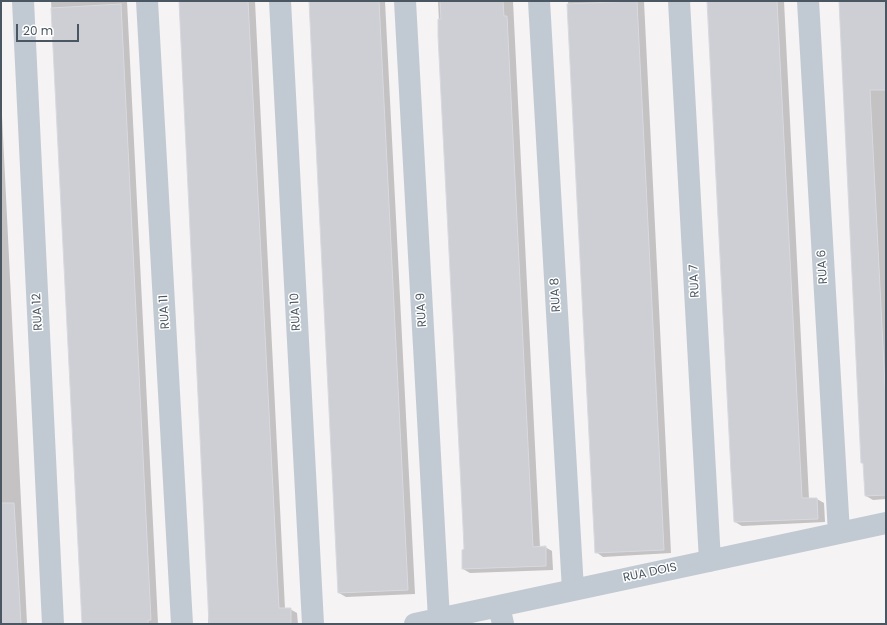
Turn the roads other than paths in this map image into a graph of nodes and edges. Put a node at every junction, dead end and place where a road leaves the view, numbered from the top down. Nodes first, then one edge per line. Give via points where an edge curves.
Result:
1 (23, 1) edge
2 (147, 1) edge
3 (280, 1) edge
4 (405, 1) edge
5 (539, 1) edge
6 (679, 1) edge
7 (808, 1) edge
8 (886, 523) edge
9 (839, 533) junction
10 (710, 561) junction
11 (573, 590) junction
12 (501, 615) edge
13 (439, 619) junction
14 (53, 624) edge
15 (182, 624) edge
16 (313, 624) edge
17 (415, 624) edge

1 - 14 street, RUA 12
2 - 15 street, RUA 11
3 - 16 street, RUA 10
4 - 13 street, RUA 9
5 - 11 street, RUA 8
6 - 10 street, RUA 7
7 - 9 street, RUA 6
8 - 9 street, RUA DOIS
9 - 10 street, RUA DOIS
10 - 11 street, RUA DOIS
11 - 12 street, RUA DOIS
12 - 13 street, RUA DOIS
13 - 17 street, RUA DOIS

